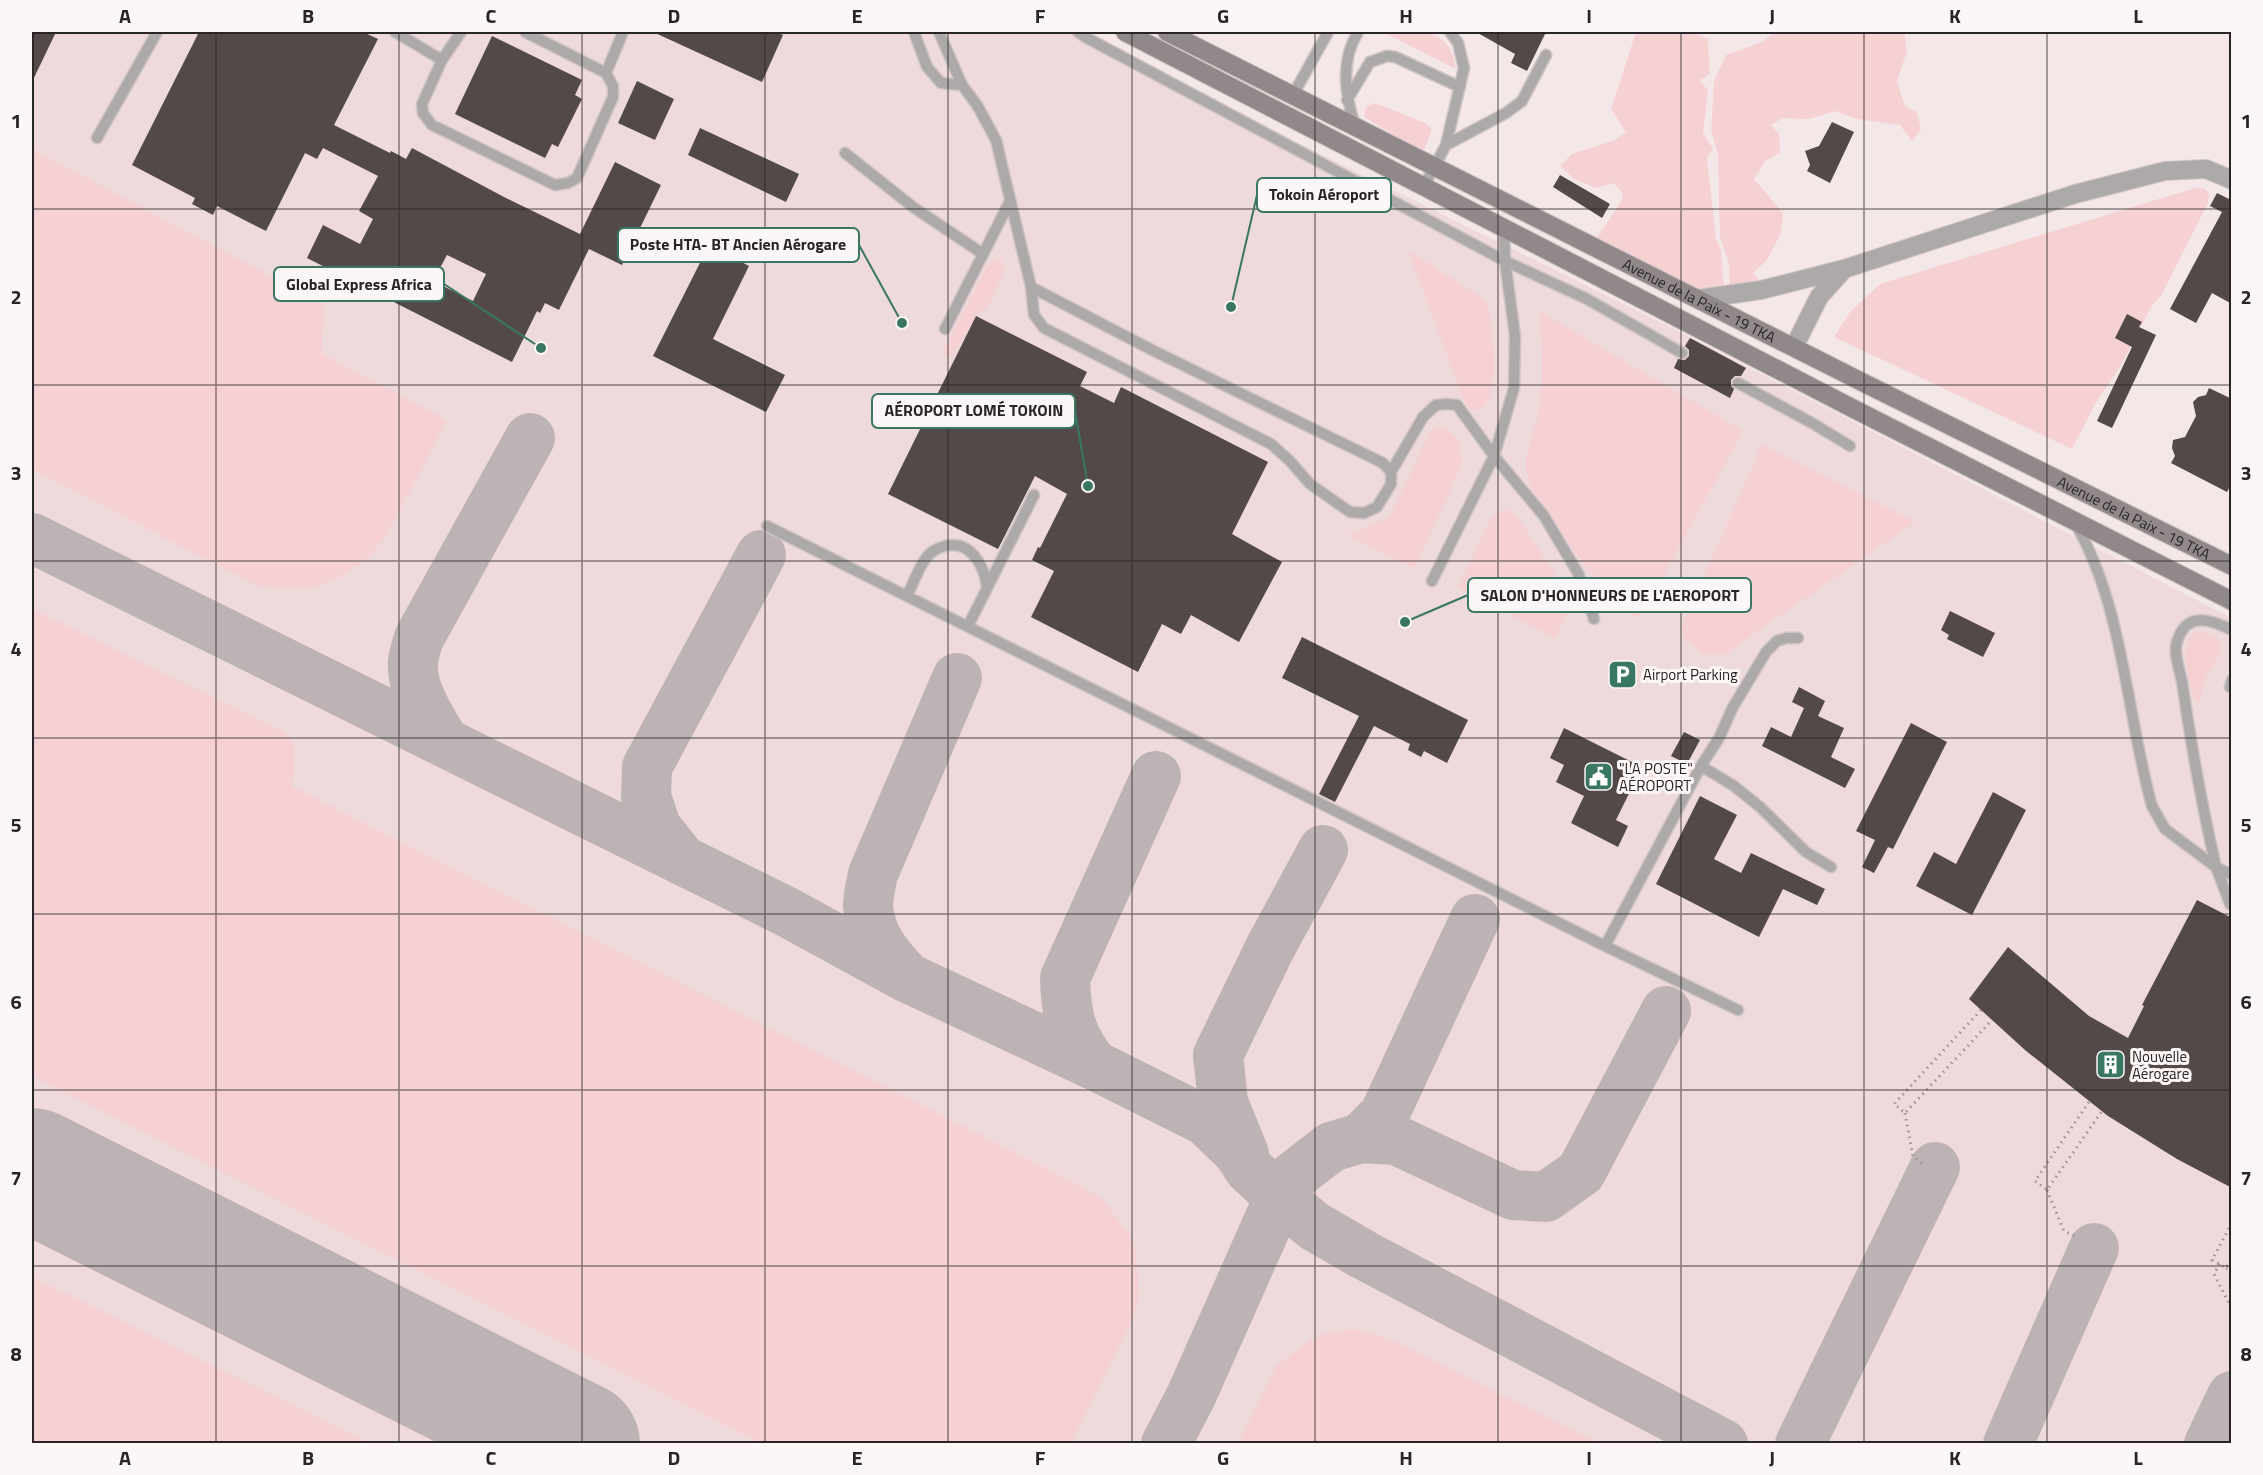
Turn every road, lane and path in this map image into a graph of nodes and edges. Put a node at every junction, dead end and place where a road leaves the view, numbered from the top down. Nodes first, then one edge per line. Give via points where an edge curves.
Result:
1 (157, 32) edge
2 (394, 32) edge
3 (461, 32) edge
4 (525, 32) edge
5 (623, 32) edge
6 (914, 32) edge
7 (939, 32) edge
8 (1078, 32) edge
9 (1125, 32) edge
10 (1167, 32) edge
11 (1328, 32) edge
12 (1358, 32) edge
13 (1450, 32) edge
14 (1546, 55) dead end
15 (442, 60) junction
16 (606, 73) junction
17 (962, 85) junction
18 (1460, 87) junction
19 (1293, 95) junction
20 (1347, 100) junction
21 (1355, 126) junction
22 (98, 138) dead end
23 (1446, 145) junction
24 (845, 153) dead end
25 (1435, 166) junction
26 (2232, 180) edge
27 (1424, 186) junction
28 (1010, 201) junction
29 (1504, 228) junction
30 (983, 254) junction
31 (1505, 261) junction
32 (1844, 269) junction
33 (1031, 287) junction
34 (1698, 299) junction
35 (945, 329) dead end
36 (1794, 347) junction
37 (1682, 353) dead end
38 (1738, 383) dead end
39 (1851, 446) dead end
40 (1494, 456) junction
41 (1391, 472) junction
42 (1034, 495) dead end
43 (2073, 521) junction
44 (767, 526) dead end
45 (2232, 566) edge
46 (1432, 581) dead end
47 (987, 585) junction
48 (907, 596) junction
49 (2232, 601) edge
50 (1594, 619) dead end
51 (968, 626) junction
52 (2232, 630) edge
53 (1798, 638) dead end
54 (1701, 766) junction
55 (1831, 867) dead end
56 (2216, 867) junction
57 (2232, 875) edge
58 (2230, 904) edge
59 (1605, 946) junction
60 (1738, 1010) dead end
61 (1981, 1010) dead end
62 (1992, 1020) dead end
63 (2090, 1102) dead end
64 (2102, 1112) dead end
65 (1905, 1113) junction
66 (1923, 1164) dead end
67 (2047, 1190) junction
68 (2232, 1223) edge
69 (2075, 1236) dead end
70 (2232, 1257) edge
71 (2220, 1264) junction
72 (2226, 1268) junction
73 (2232, 1270) edge
74 (2232, 1309) edge

1 - 22 lane
2 - 15 lane
3 - 15 lane
4 - 16 lane
5 - 16 lane
6 - 17 lane via 927,67 941,83
7 - 17 lane
8 - 31 lane
9 - 27 main road, Avenue de la Paix - 19 TKA
10 - 19 main road, Avenue de la Paix - 19 TKA
11 - 19 lane
12 - 20 lane via 1350,44
13 - 18 lane via 1458,43 1464,68
14 - 23 lane via 1522,101
15 - 16 lane via 422,104 432,125 555,185 577,178 613,97 613,86
17 - 28 lane via 996,140
18 - 20 lane via 1395,57 1386,57 1370,62
18 - 23 lane
19 - 21 main road, Avenue de la Paix - 19 TKA
20 - 21 lane
21 - 25 main road, Avenue de la Paix - 19 TKA
23 - 25 lane
24 - 30 lane via 913,207
25 - 27 lane
25 - 34 main road, Avenue de la Paix - 19 TKA
26 - 32 street via 2206,169 2165,171 2075,194
27 - 29 main road, Avenue de la Paix - 19 TKA
28 - 30 lane
28 - 33 lane
29 - 31 lane
29 - 43 main road, Avenue de la Paix - 19 TKA
30 - 35 lane
31 - 37 lane via 1587,299
31 - 40 lane via 1515,336 1514,388
32 - 34 street via 1761,290
32 - 36 street via 1819,297
33 - 41 lane via 1383,463
33 - 41 lane via 1034,315 1044,328 1271,444 1310,484 1350,512 1364,513 1377,507 1391,484
34 - 36 main road, Avenue de la Paix - 19 TKA
36 - 45 main road, Avenue de la Paix - 19 TKA
38 - 39 lane
40 - 41 lane via 1457,405 1436,405 1423,417
40 - 46 lane
40 - 50 lane via 1544,516 1578,573
42 - 47 lane
43 - 49 main road, Avenue de la Paix - 19 TKA
43 - 56 lane via 2102,578 2152,806 2165,829
44 - 48 lane
47 - 48 lane via 976,555 952,544 937,548 926,558
47 - 51 lane
48 - 51 lane
51 - 59 lane
52 - 56 lane via 2215,621 2198,619 2184,627 2176,644
53 - 54 lane via 1777,641 1766,652
54 - 55 lane via 1754,802 1806,852
54 - 59 lane
56 - 57 lane
56 - 58 lane
59 - 60 lane
61 - 65 path via 1894,1104
62 - 65 path
63 - 67 path via 2035,1181
64 - 67 path
65 - 66 path via 1913,1158
67 - 69 path via 2064,1231
68 - 71 path via 2212,1260
70 - 72 path
71 - 72 path
71 - 74 path via 2214,1274
72 - 73 path

